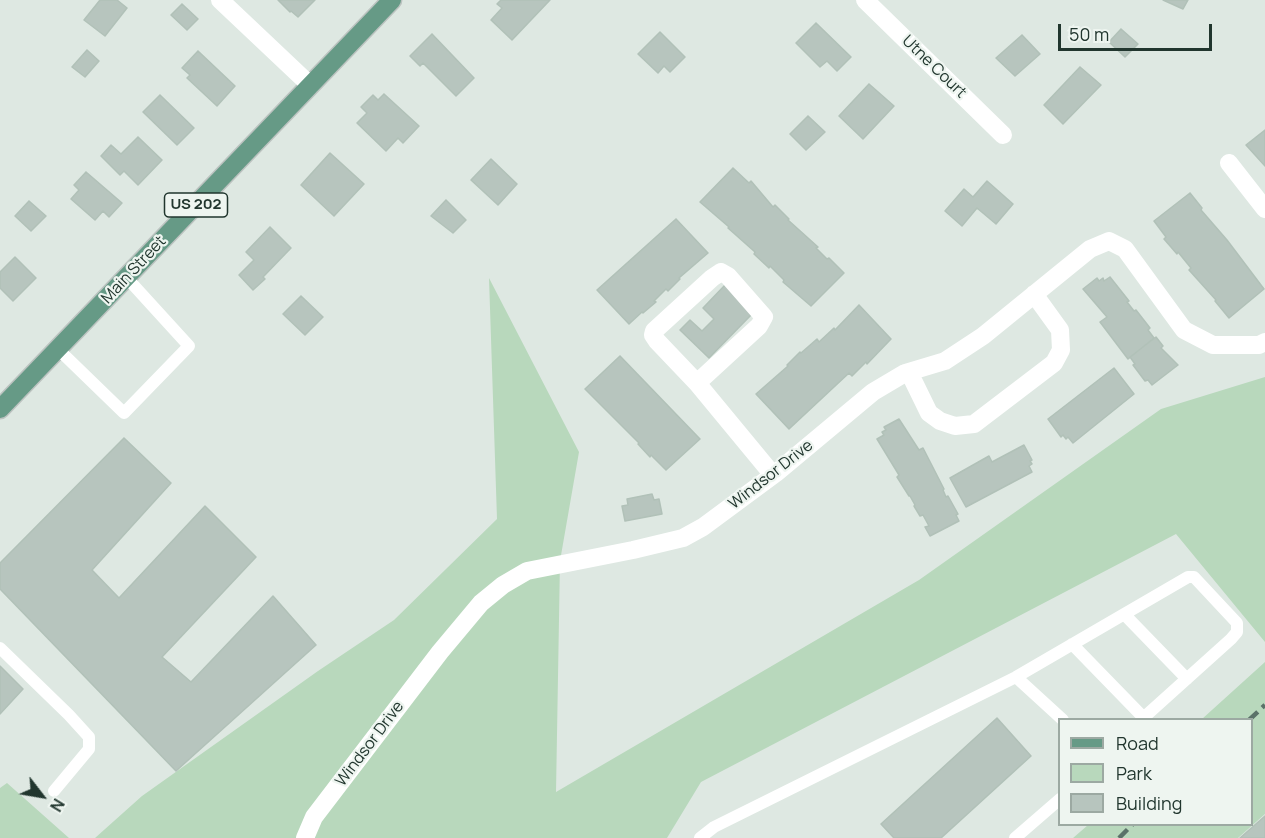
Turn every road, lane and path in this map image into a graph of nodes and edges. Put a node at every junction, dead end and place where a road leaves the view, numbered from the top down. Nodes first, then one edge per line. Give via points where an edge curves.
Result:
1 (220, 0) edge
2 (392, 0) edge
3 (865, 0) edge
4 (310, 86) junction
5 (1003, 135) dead end
6 (1229, 164) dead end
7 (1265, 209) edge
8 (128, 278) junction
9 (1034, 294) junction
10 (1265, 342) edge
11 (59, 350) junction
12 (909, 372) junction
13 (698, 383) junction
14 (0, 409) edge
15 (773, 475) junction
16 (1124, 614) junction
17 (1072, 645) junction
18 (0, 648) edge
19 (1016, 677) junction
20 (1187, 679) junction
21 (1061, 718) edge
22 (1142, 718) edge
23 (54, 791) dead end
24 (1058, 800) edge
25 (305, 838) edge
26 (700, 838) edge
27 (1015, 838) edge

1 - 4 street
2 - 4 main road, Main Street / US 202
3 - 5 street, Utne Court
4 - 8 main road, Main Street / US 202
6 - 7 street
8 - 11 main road, Main Street / US 202
8 - 11 lane via 189,346 124,413
9 - 10 street, Windsor Drive via 1090,249 1109,241 1125,249 1184,330 1213,345
9 - 12 street, Windsor Drive via 945,361
9 - 12 street via 1060,330 1061,350 1054,363 974,424 955,426 929,413
11 - 14 main road, Main Street / US 202
12 - 15 street, Windsor Drive via 873,392
13 - 13 street via 764,317 721,272 653,335
13 - 15 street
15 - 25 street, Windsor Drive via 682,538 527,571 503,585 481,603 440,652 314,817
16 - 17 lane
16 - 20 lane
16 - 20 lane via 1188,578 1199,581 1237,623 1237,632
17 - 19 lane
17 - 22 lane
18 - 23 lane via 89,737 89,749
19 - 21 lane
19 - 26 lane via 714,827
20 - 22 lane
24 - 27 lane

